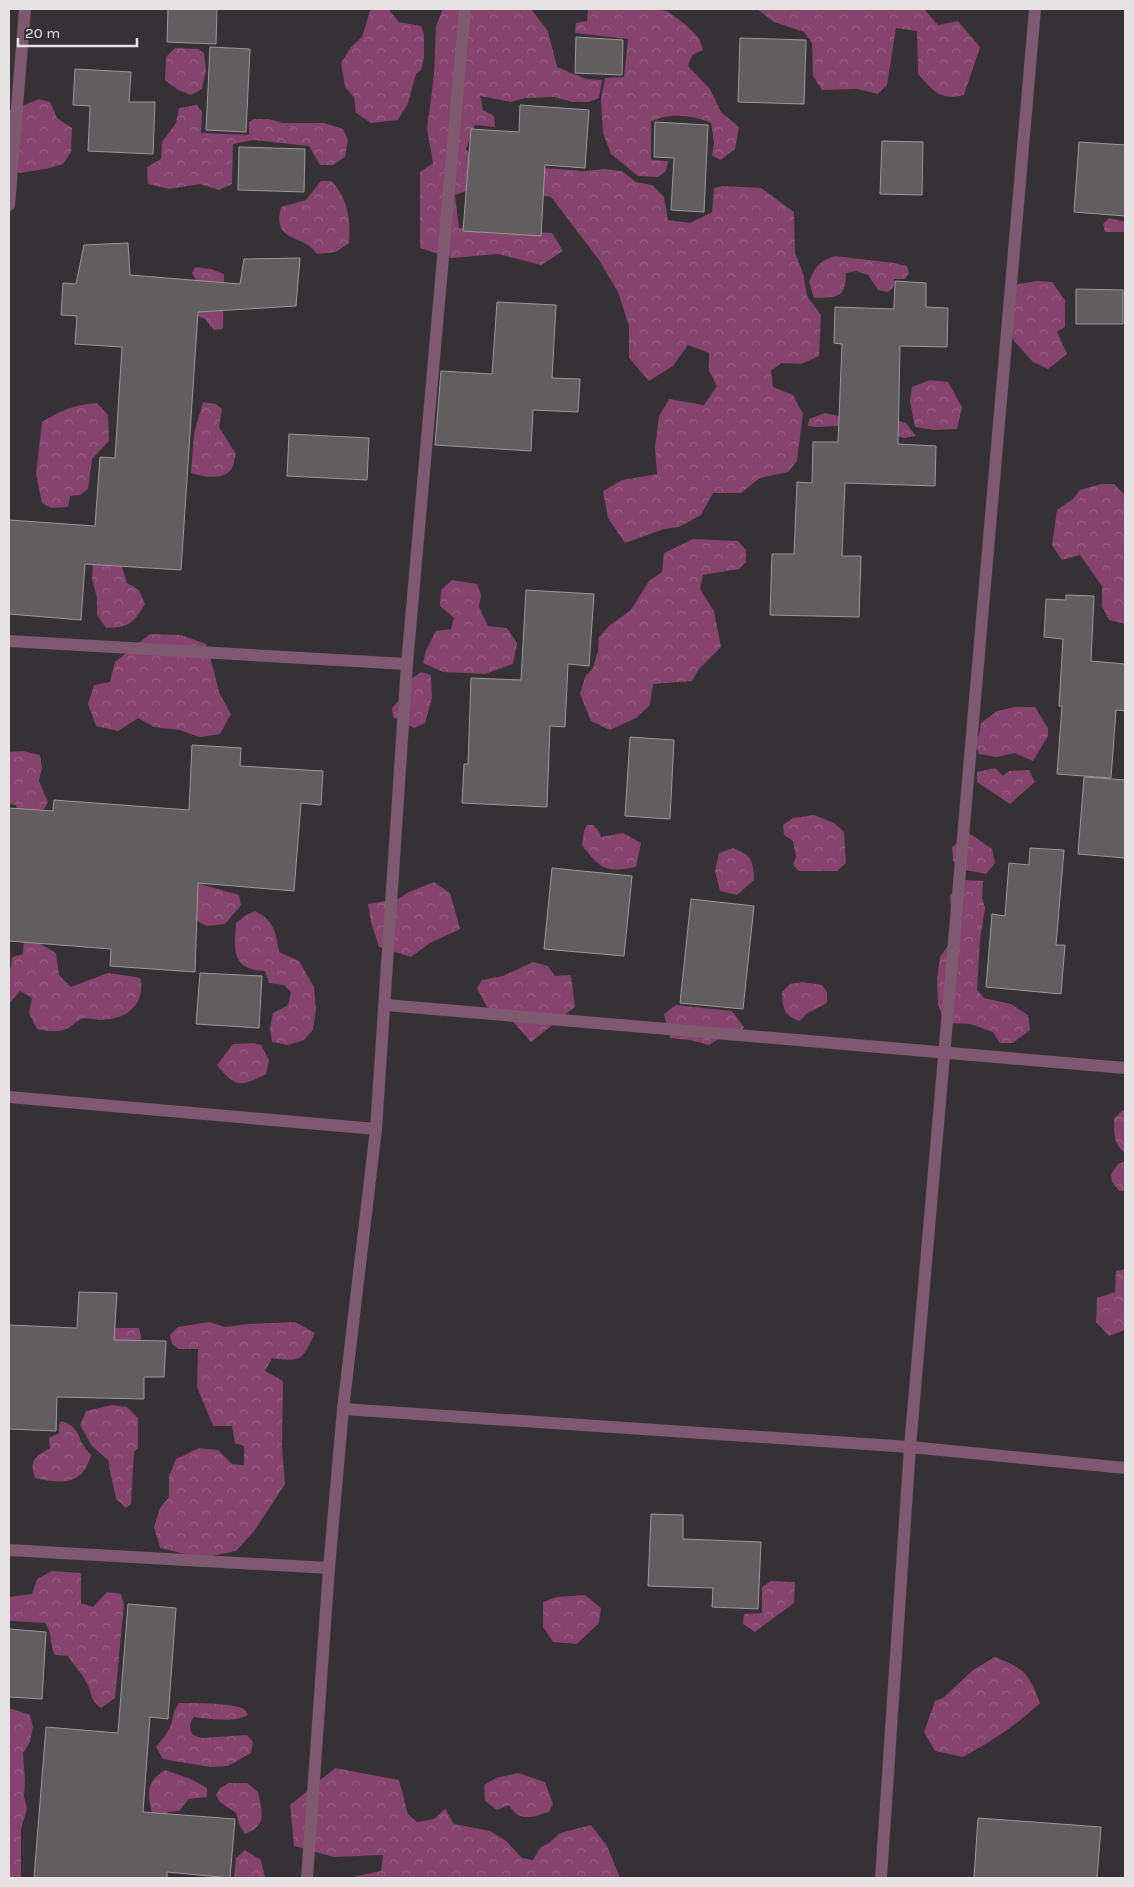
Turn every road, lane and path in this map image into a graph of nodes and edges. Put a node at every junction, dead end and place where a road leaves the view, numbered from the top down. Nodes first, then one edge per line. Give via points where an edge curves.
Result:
1 (25, 9) edge
2 (465, 9) edge
3 (1035, 9) edge
4 (9, 205) edge
5 (9, 641) edge
6 (407, 664) junction
7 (386, 1006) junction
8 (944, 1053) junction
9 (1125, 1068) edge
10 (9, 1096) edge
11 (376, 1129) junction
12 (343, 1409) junction
13 (910, 1447) junction
14 (1125, 1468) edge
15 (9, 1550) edge
16 (328, 1568) junction
17 (307, 1878) edge
18 (881, 1878) edge

1 - 4 street
2 - 6 street
3 - 8 street
5 - 6 street
6 - 7 street
7 - 8 street
7 - 11 street
8 - 9 street
8 - 13 street
10 - 11 street
11 - 12 street
12 - 13 street
12 - 16 street
13 - 14 street
13 - 18 street
15 - 16 street
16 - 17 street

